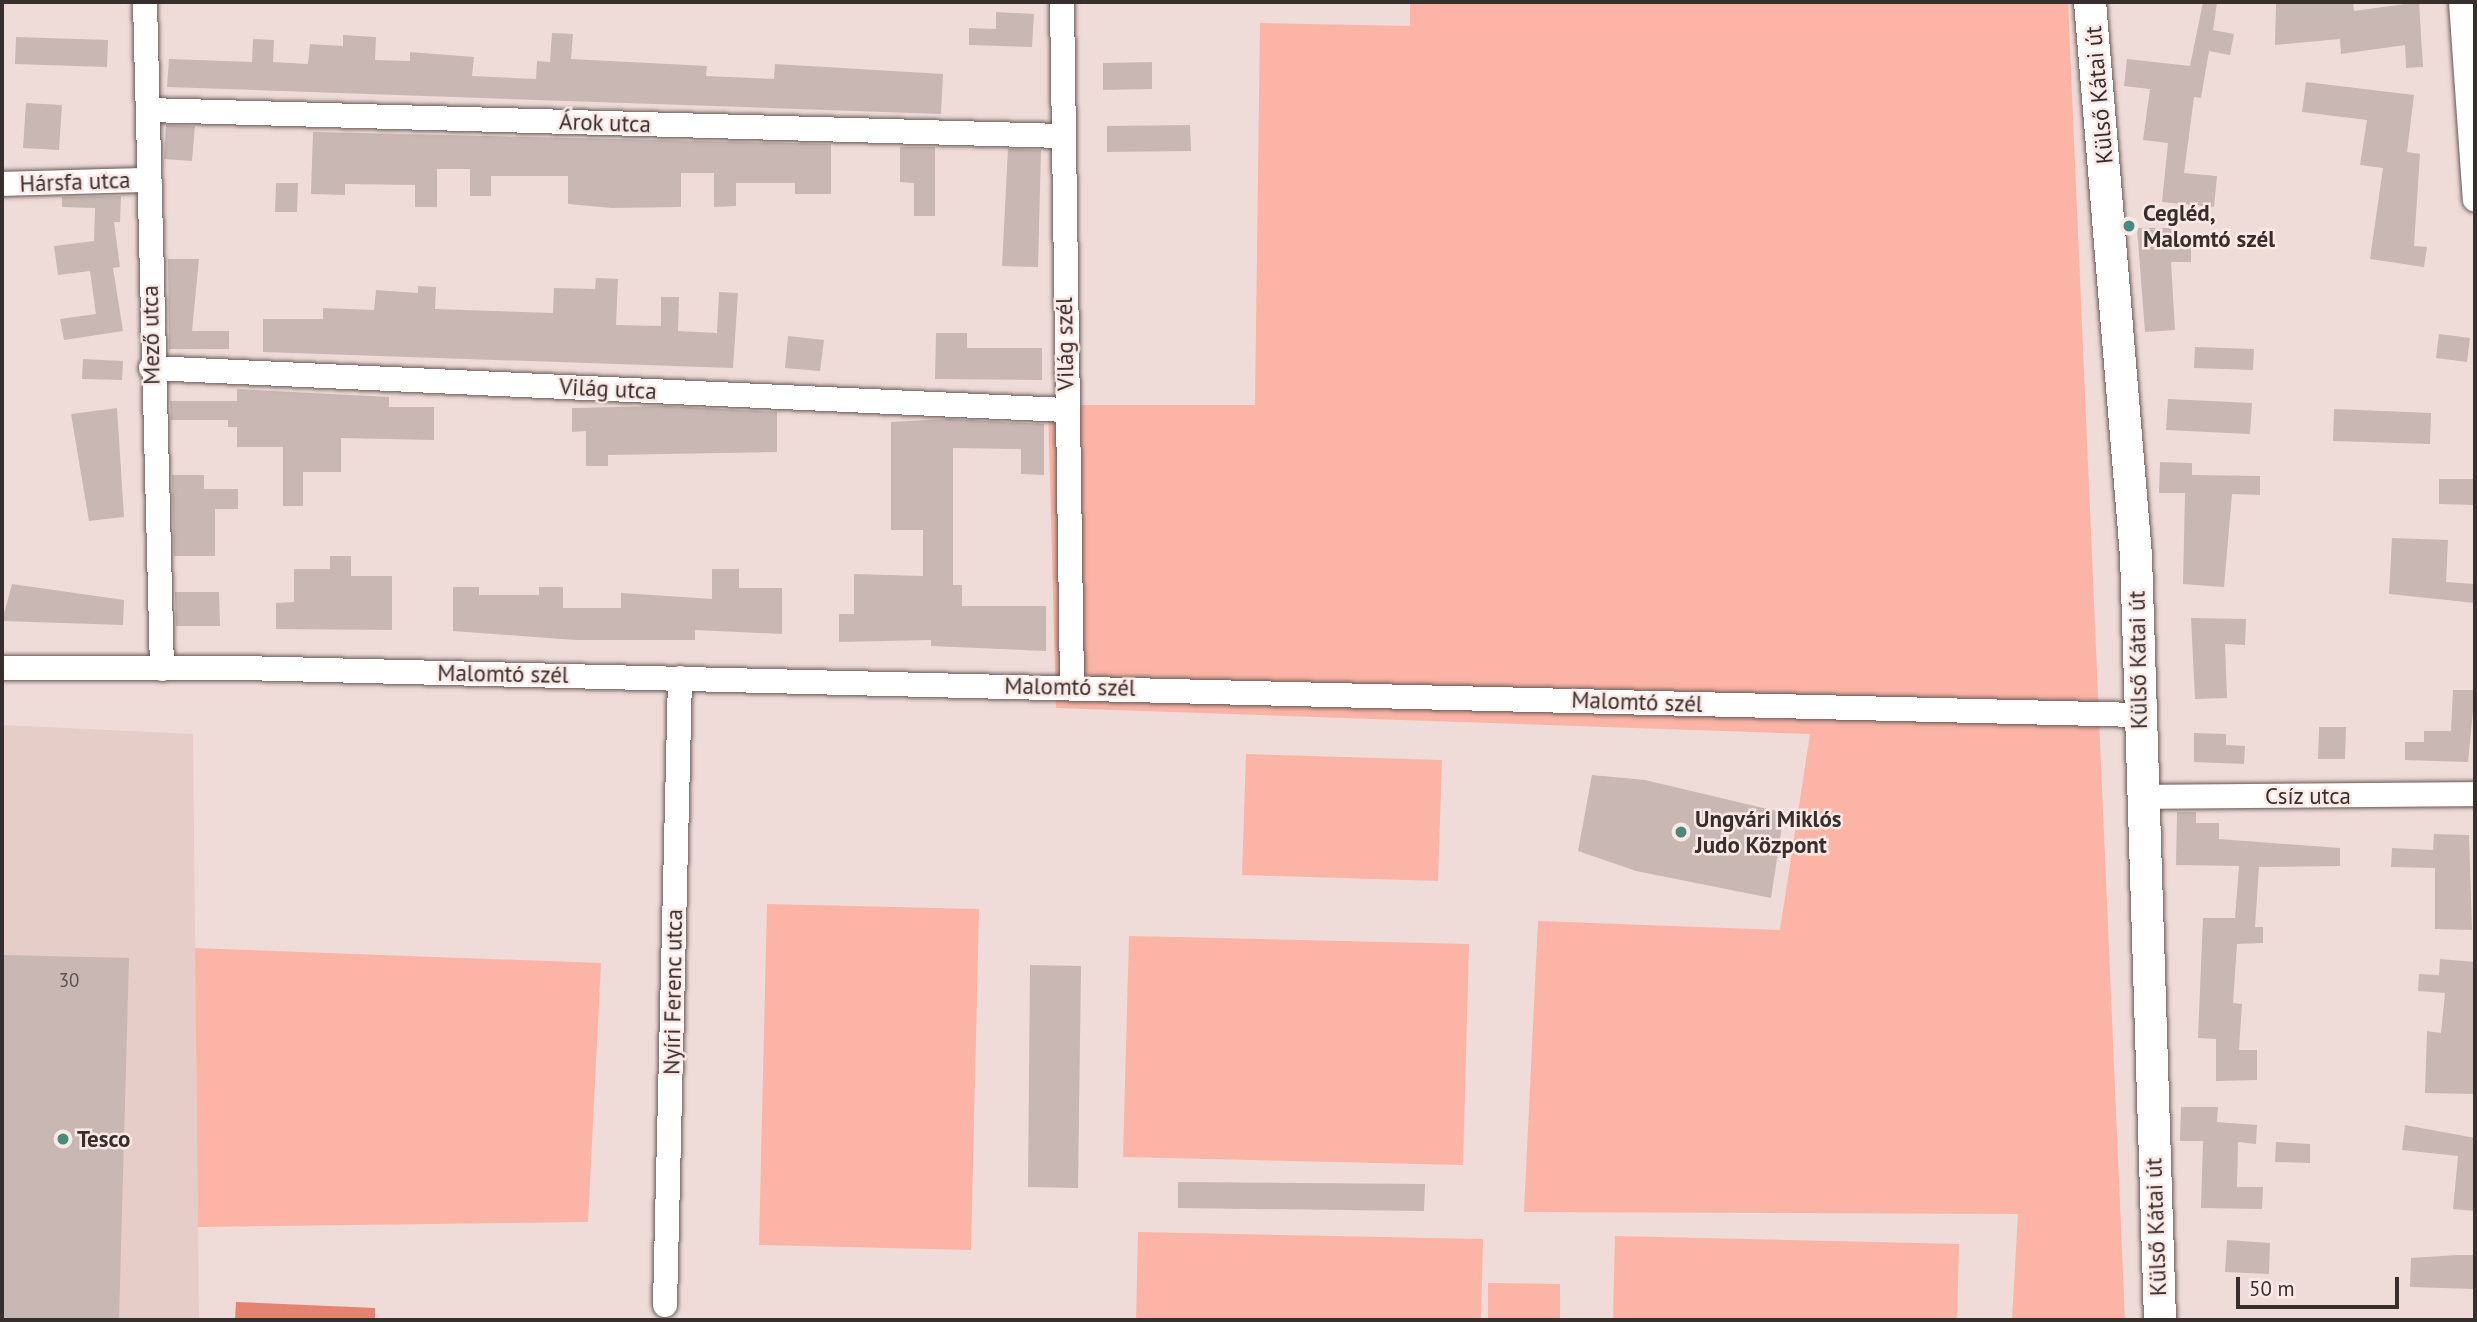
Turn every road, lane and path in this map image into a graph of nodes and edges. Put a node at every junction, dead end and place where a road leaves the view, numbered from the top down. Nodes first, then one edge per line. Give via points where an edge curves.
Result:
1 (145, 2) edge
2 (1062, 2) edge
3 (2090, 2) edge
4 (2460, 2) edge
5 (148, 110) junction
6 (1063, 136) junction
7 (149, 180) junction
8 (2, 184) edge
9 (2475, 200) edge
10 (151, 368) junction
11 (1066, 410) junction
12 (2, 668) edge
13 (162, 668) junction
14 (680, 678) junction
15 (1072, 687) junction
16 (2138, 715) junction
17 (2475, 794) edge
18 (2141, 797) junction
19 (666, 1305) dead end
20 (2160, 1320) edge

1 - 5 street, Mező utca
2 - 6 street, Világ szél
3 - 16 main road, Külső Kátai út via 2128,398
4 - 9 street
5 - 6 street, Árok utca
5 - 7 street, Mező utca
6 - 11 street, Világ szél
7 - 8 street, Hársfa utca
7 - 10 street, Mező utca
10 - 11 street, Világ utca
10 - 13 street, Mező utca
11 - 15 street, Világ szél
12 - 13 street, Malomtó szél
13 - 14 street, Malomtó szél
14 - 15 street, Malomtó szél
14 - 19 street, Nyíri Ferenc utca
15 - 16 street, Malomtó szél
16 - 18 main road, Külső Kátai út
17 - 18 street, Csíz utca
18 - 20 main road, Külső Kátai út

